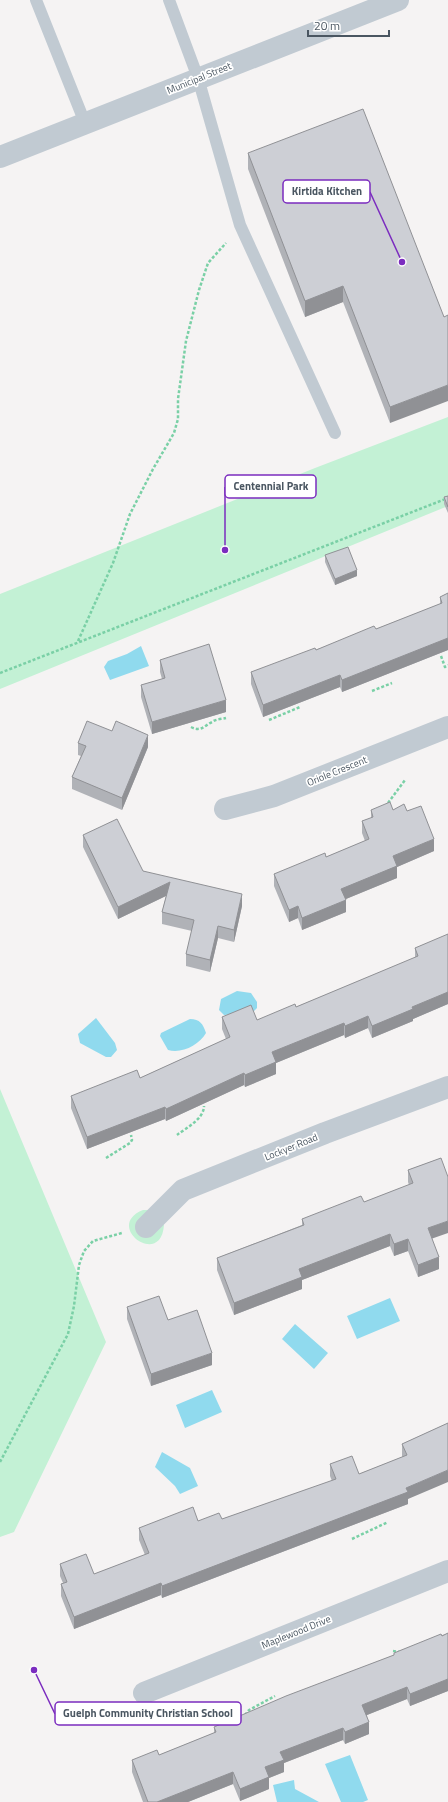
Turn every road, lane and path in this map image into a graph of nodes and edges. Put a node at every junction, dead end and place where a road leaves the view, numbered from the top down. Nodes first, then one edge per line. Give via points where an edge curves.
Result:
1 (36, 0) edge
2 (169, 0) edge
3 (398, 0) edge
4 (198, 78) junction
5 (85, 123) junction
6 (0, 157) edge
7 (240, 225) junction
8 (335, 433) dead end
9 (448, 498) edge
10 (78, 642) junction
11 (441, 656) dead end
12 (448, 665) edge
13 (0, 673) edge
14 (392, 683) dead end
15 (372, 691) dead end
16 (300, 707) dead end
17 (226, 718) dead end
18 (269, 720) dead end
19 (191, 727) dead end
20 (448, 727) edge
21 (405, 780) dead end
22 (385, 808) edge
23 (225, 809) dead end
24 (448, 1087) edge
25 (204, 1106) dead end
26 (177, 1135) dead end
27 (131, 1136) dead end
28 (106, 1158) dead end
29 (146, 1227) joint
30 (0, 1462) edge
31 (388, 1522) dead end
32 (352, 1539) dead end
33 (448, 1570) edge
34 (393, 1650) dead end
35 (409, 1654) edge
36 (144, 1693) dead end
37 (275, 1696) dead end
38 (245, 1721) edge

1 - 5 lane
2 - 4 lane
3 - 4 street, Municipal Street
4 - 5 street, Municipal Street
4 - 7 lane
5 - 6 street, Municipal Street
7 - 8 lane
7 - 10 path via 208,263 186,341 178,399 178,419 174,433 130,514
9 - 10 path
10 - 13 path
11 - 12 path via 445,666
14 - 15 path
16 - 18 path
17 - 19 path via 201,729
20 - 23 street, Oriole Crescent via 274,796
21 - 22 path
24 - 29 street, Lockyer Road via 183,1190
25 - 26 path via 204,1112 199,1118
27 - 28 path via 130,1143
29 - 30 path via 94,1241 84,1251 78,1264 68,1334
31 - 32 path
33 - 36 street, Maplewood Drive
34 - 35 path
37 - 38 path via 250,1710 245,1716

